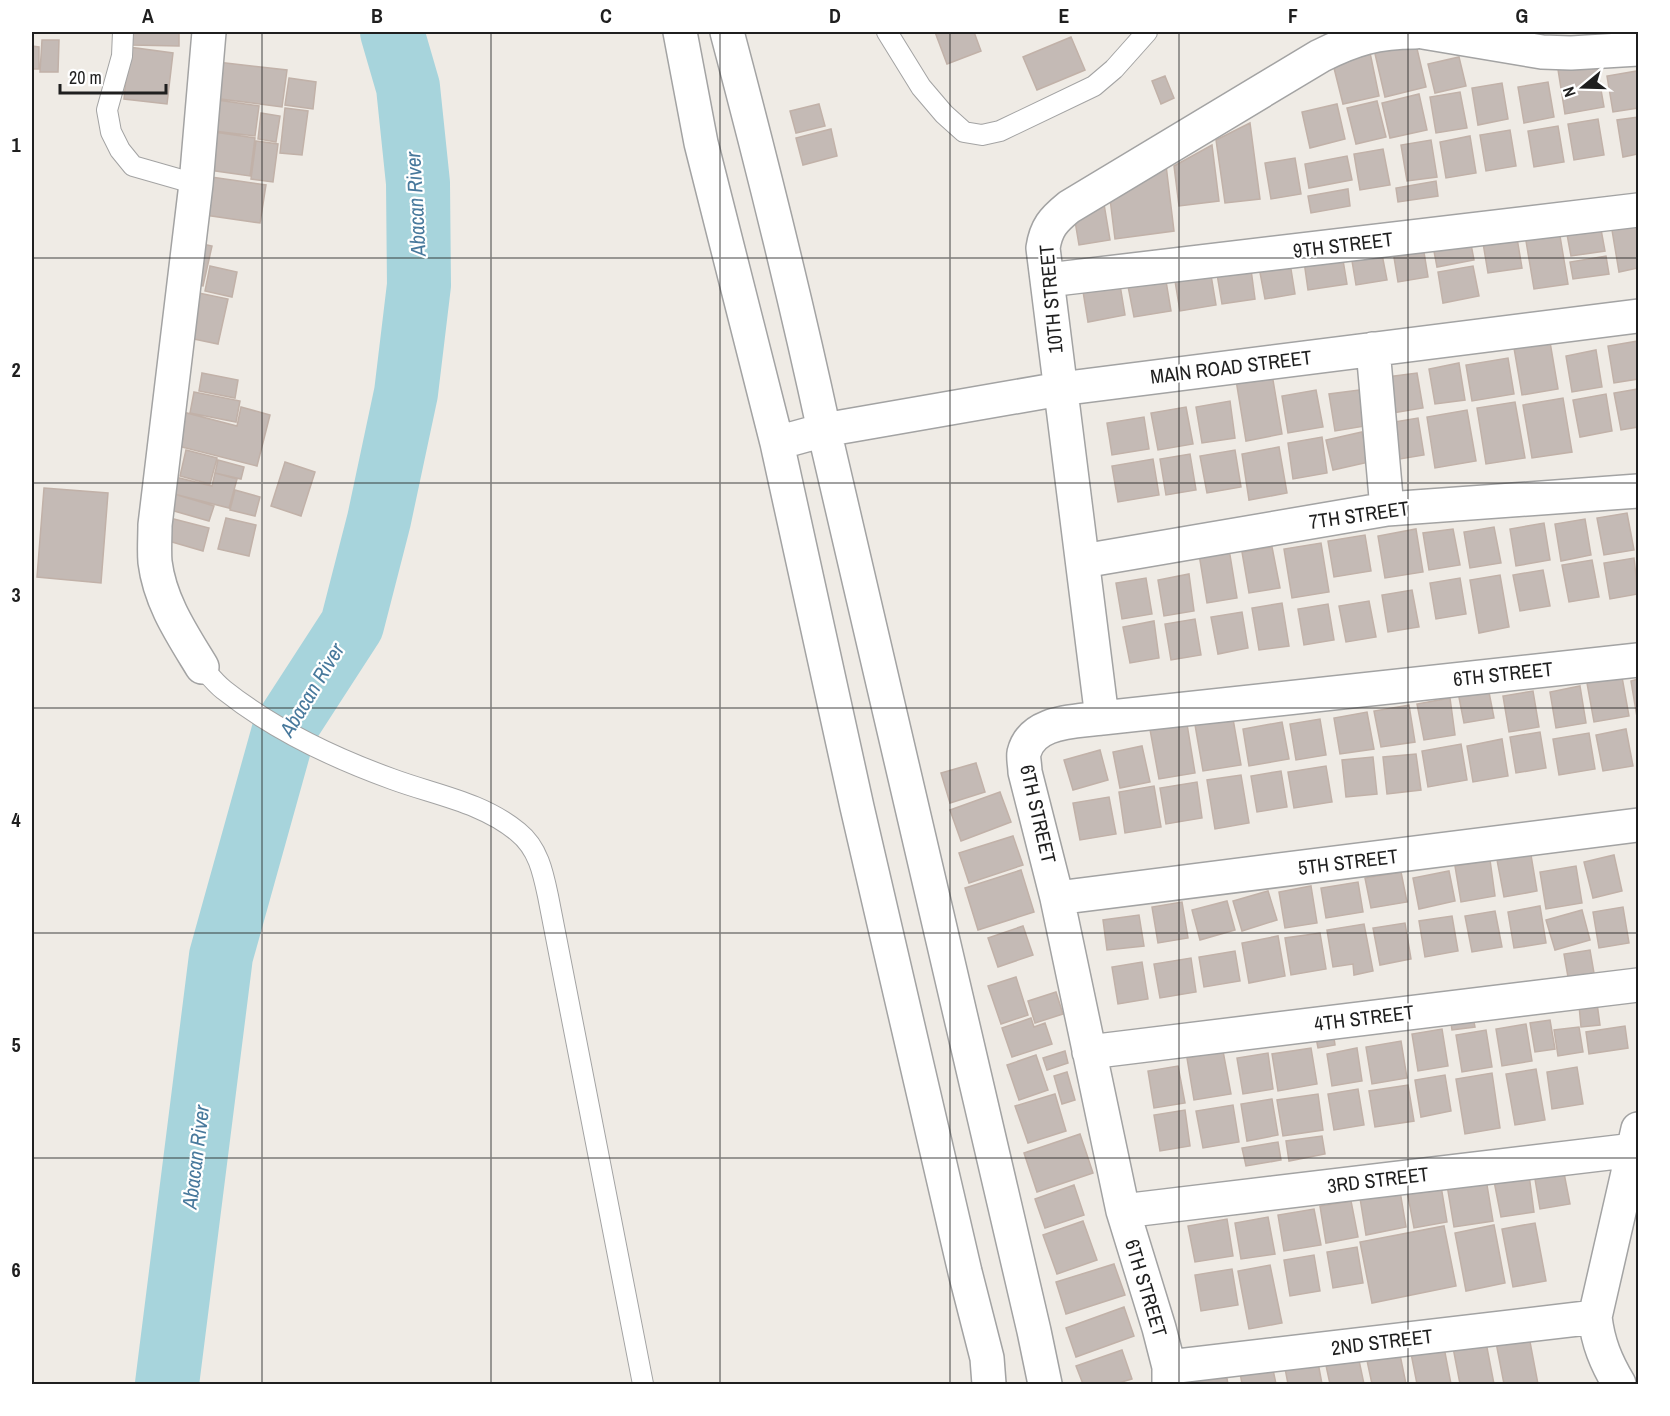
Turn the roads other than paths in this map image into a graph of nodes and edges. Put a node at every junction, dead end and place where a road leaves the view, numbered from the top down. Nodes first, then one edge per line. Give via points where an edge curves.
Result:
1 (123, 32) edge
2 (209, 32) edge
3 (680, 32) edge
4 (727, 32) edge
5 (887, 32) edge
6 (1147, 32) edge
7 (1415, 32) edge
8 (1423, 32) edge
9 (1638, 49) edge
10 (196, 184) junction
11 (1638, 210) edge
12 (1048, 280) junction
13 (1638, 316) edge
14 (1373, 349) junction
15 (1060, 389) junction
16 (824, 430) junction
17 (777, 443) junction
18 (1638, 491) edge
19 (1388, 509) junction
20 (1083, 561) junction
21 (1638, 660) edge
22 (202, 667) joint
23 (1102, 718) junction
24 (1638, 825) edge
25 (1057, 898) junction
26 (1638, 985) edge
27 (1089, 1052) junction
28 (1636, 1140) edge
29 (1123, 1211) junction
30 (1595, 1317) junction
31 (1169, 1376) edge
32 (642, 1384) edge
33 (989, 1384) edge
34 (1045, 1384) edge
35 (1619, 1384) edge

1 - 10 lane via 122,56 107,110 111,132 133,166
2 - 10 street
3 - 17 street via 701,143
4 - 16 street via 774,207
5 - 6 lane via 921,87 944,114 964,132 982,135 1000,131 1094,86
7 - 12 street, 10TH STREET via 1387,32 1349,41 1069,207 1045,234
8 - 9 street via 1542,52
10 - 22 street via 160,478 155,553 162,592 176,625
11 - 12 street, 9TH STREET
12 - 15 street, 10TH STREET
13 - 14 street, MAIN ROAD STREET
14 - 15 street, MAIN ROAD STREET
14 - 19 street
15 - 16 street, MAIN ROAD STREET
15 - 20 street, 10TH STREET
16 - 17 street, MAIN ROAD STREET
16 - 34 street
17 - 33 street via 857,807 987,1358
18 - 19 street, 7TH STREET
19 - 20 street, 7TH STREET
20 - 23 street, 10TH STREET
21 - 23 street, 6TH STREET
22 - 32 lane via 222,689 284,730 392,779 476,807 519,832 534,851 548,896
23 - 25 street, 6TH STREET via 1049,726 1032,737 1024,753 1025,772
24 - 25 street, 5TH STREET
25 - 27 street, 6TH STREET
26 - 27 street, 4TH STREET
27 - 29 street, 6TH STREET
28 - 29 street, 3RD STREET
28 - 30 street
29 - 31 street, 6TH STREET via 1159,1328
30 - 31 street, 2ND STREET
30 - 35 street via 1598,1339

